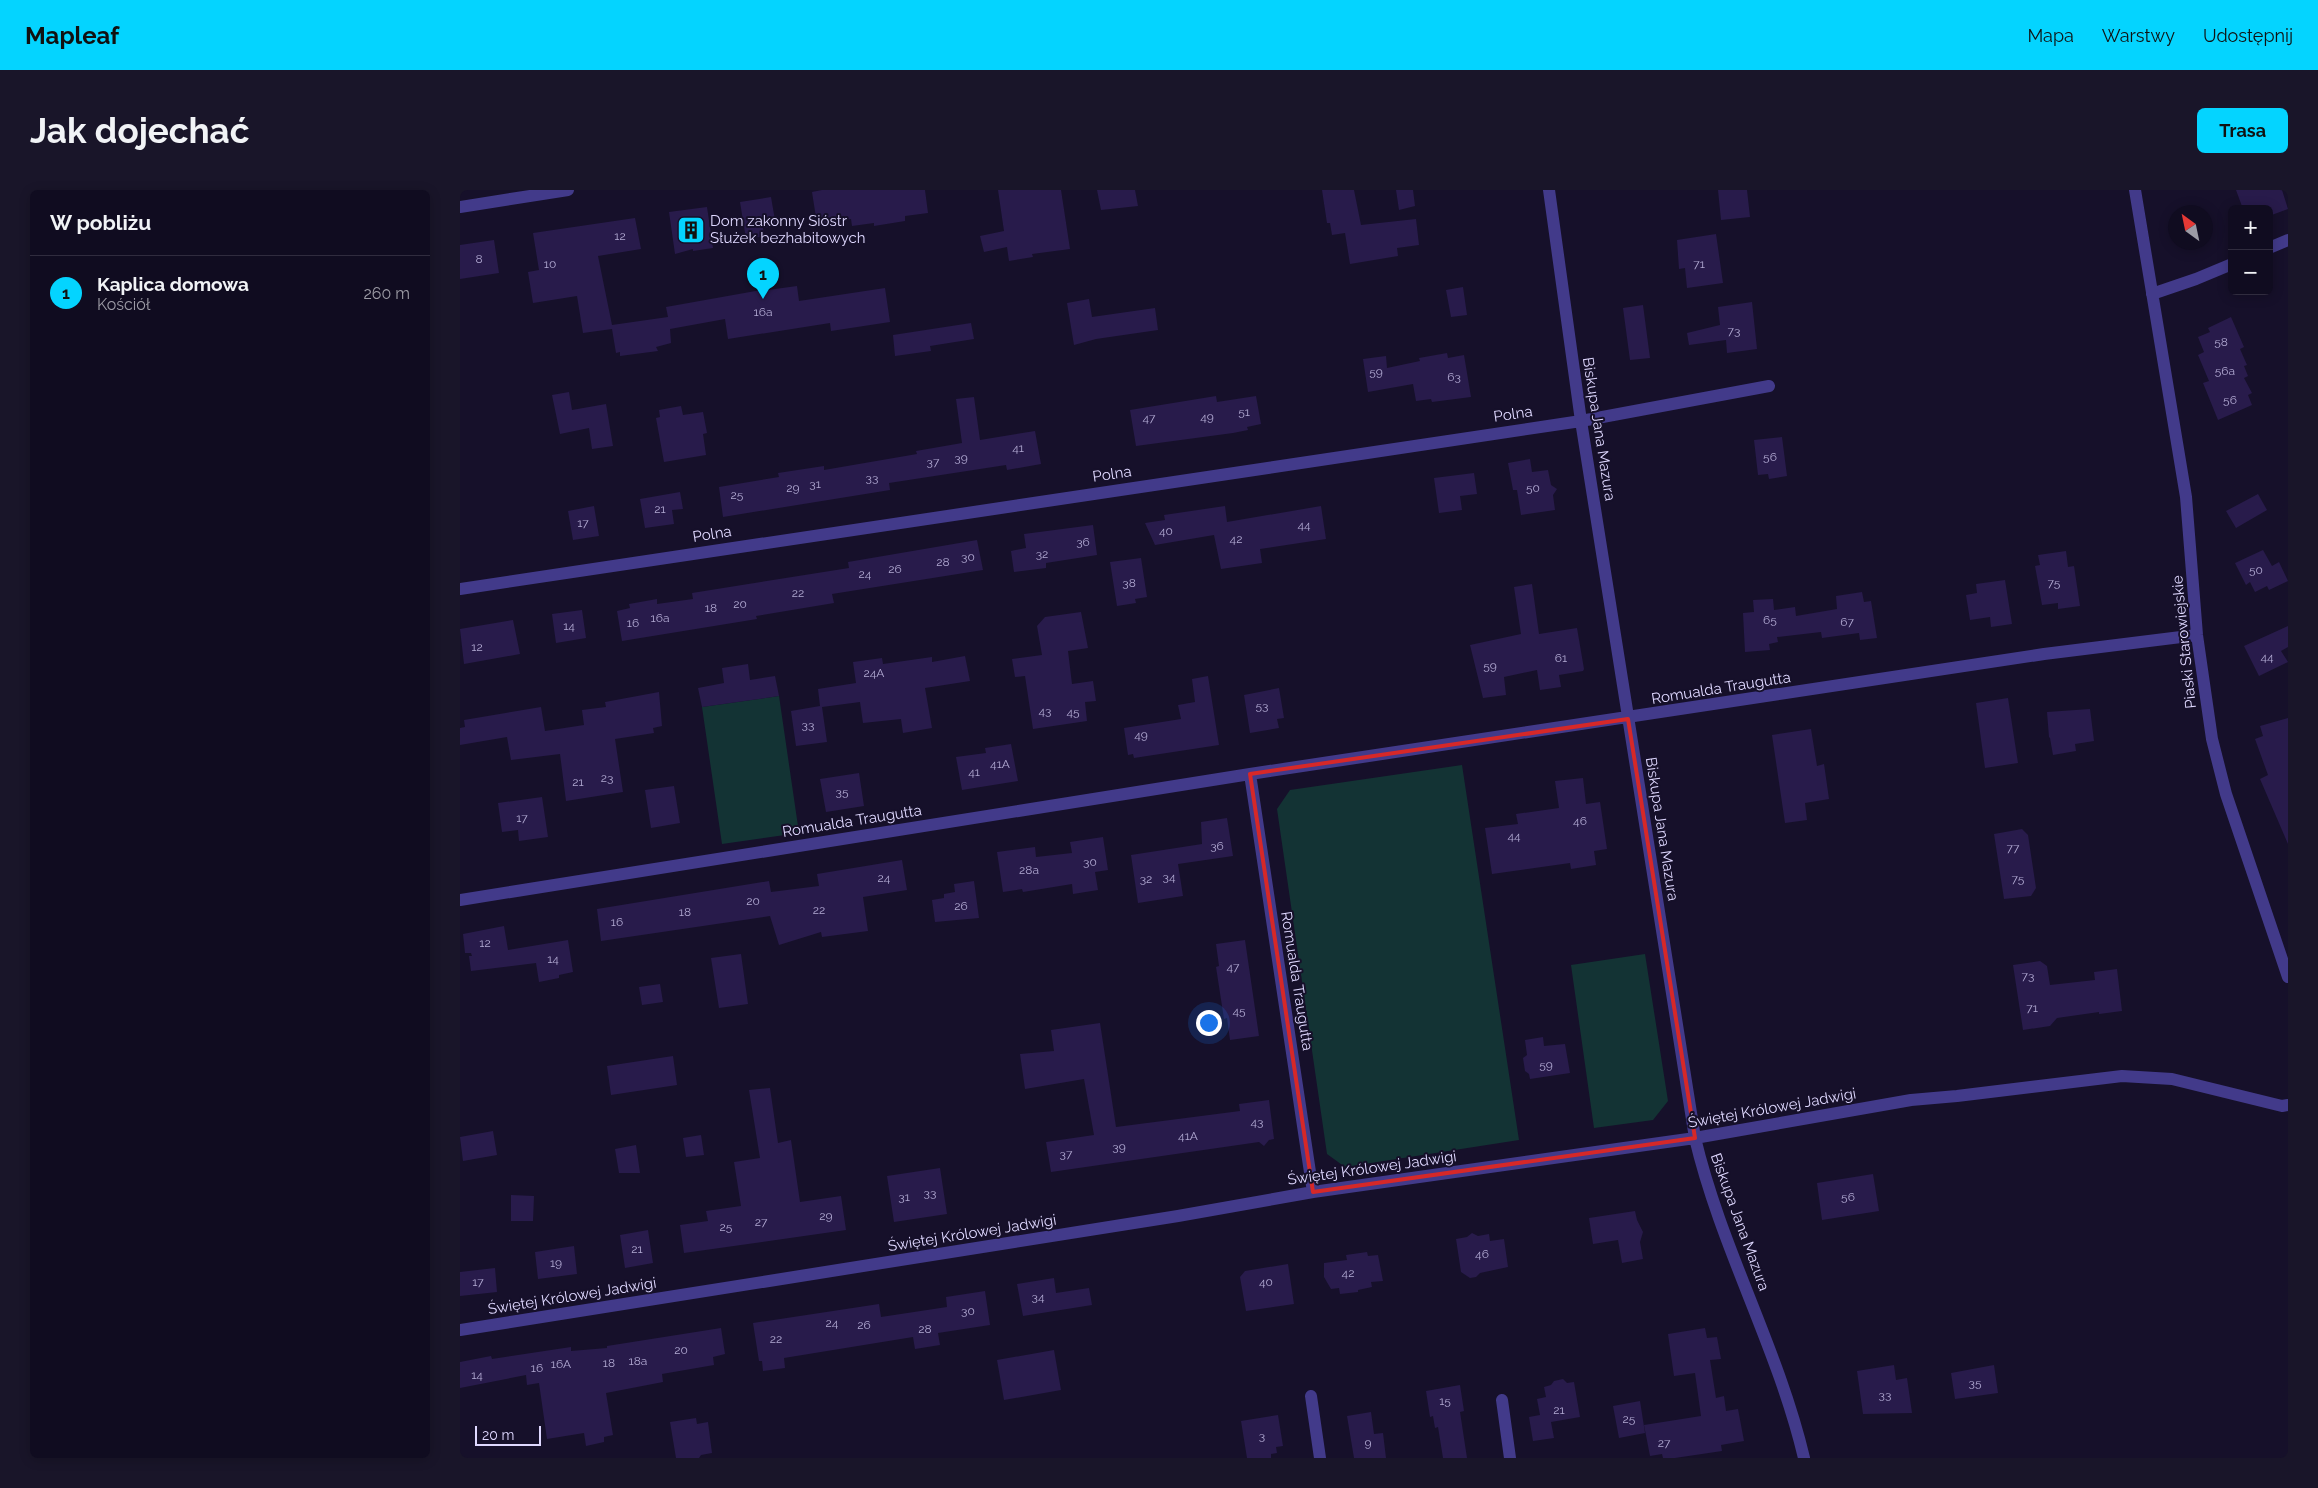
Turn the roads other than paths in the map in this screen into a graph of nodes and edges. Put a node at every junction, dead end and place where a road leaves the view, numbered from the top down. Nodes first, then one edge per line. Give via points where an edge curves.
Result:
1 (568, 190) edge
2 (1549, 190) edge
3 (2135, 190) edge
4 (460, 206) edge
5 (2288, 240) edge
6 (2273, 246) edge
7 (2228, 266) edge
8 (2152, 294) junction
9 (1768, 386) dead end
10 (1581, 421) junction
11 (460, 589) edge
12 (2197, 634) junction
13 (1628, 719) junction
14 (1250, 774) junction
15 (460, 900) edge
16 (2288, 977) edge
17 (2288, 1105) edge
18 (1695, 1138) junction
19 (1313, 1192) junction
20 (460, 1330) edge
21 (1311, 1396) dead end
22 (1502, 1400) dead end
23 (1320, 1458) edge
24 (1510, 1458) edge
25 (1804, 1458) edge

1 - 4 street
2 - 10 street, Biskupa Jana Mazura
3 - 8 street, Piaski Starowiejskie
5 - 6 street
7 - 8 street
8 - 12 street, Piaski Starowiejskie via 2186,497
9 - 10 street, Polna
10 - 11 street, Polna
10 - 13 street, Biskupa Jana Mazura
12 - 13 street, Romualda Traugutta via 2035,655
12 - 16 street, Piaski Starowiejskie via 2212,739 2226,794
13 - 14 street, Romualda Traugutta
13 - 18 street, Biskupa Jana Mazura
14 - 15 street, Romualda Traugutta
14 - 19 street, Romualda Traugutta
17 - 18 street, Świętej Królowej Jadwigi via 2172,1079 2122,1076 1911,1100
18 - 19 street, Świętej Królowej Jadwigi
18 - 25 street, Biskupa Jana Mazura via 1713,1200 1783,1385
19 - 20 street, Świętej Królowej Jadwigi
21 - 23 street
22 - 24 street

